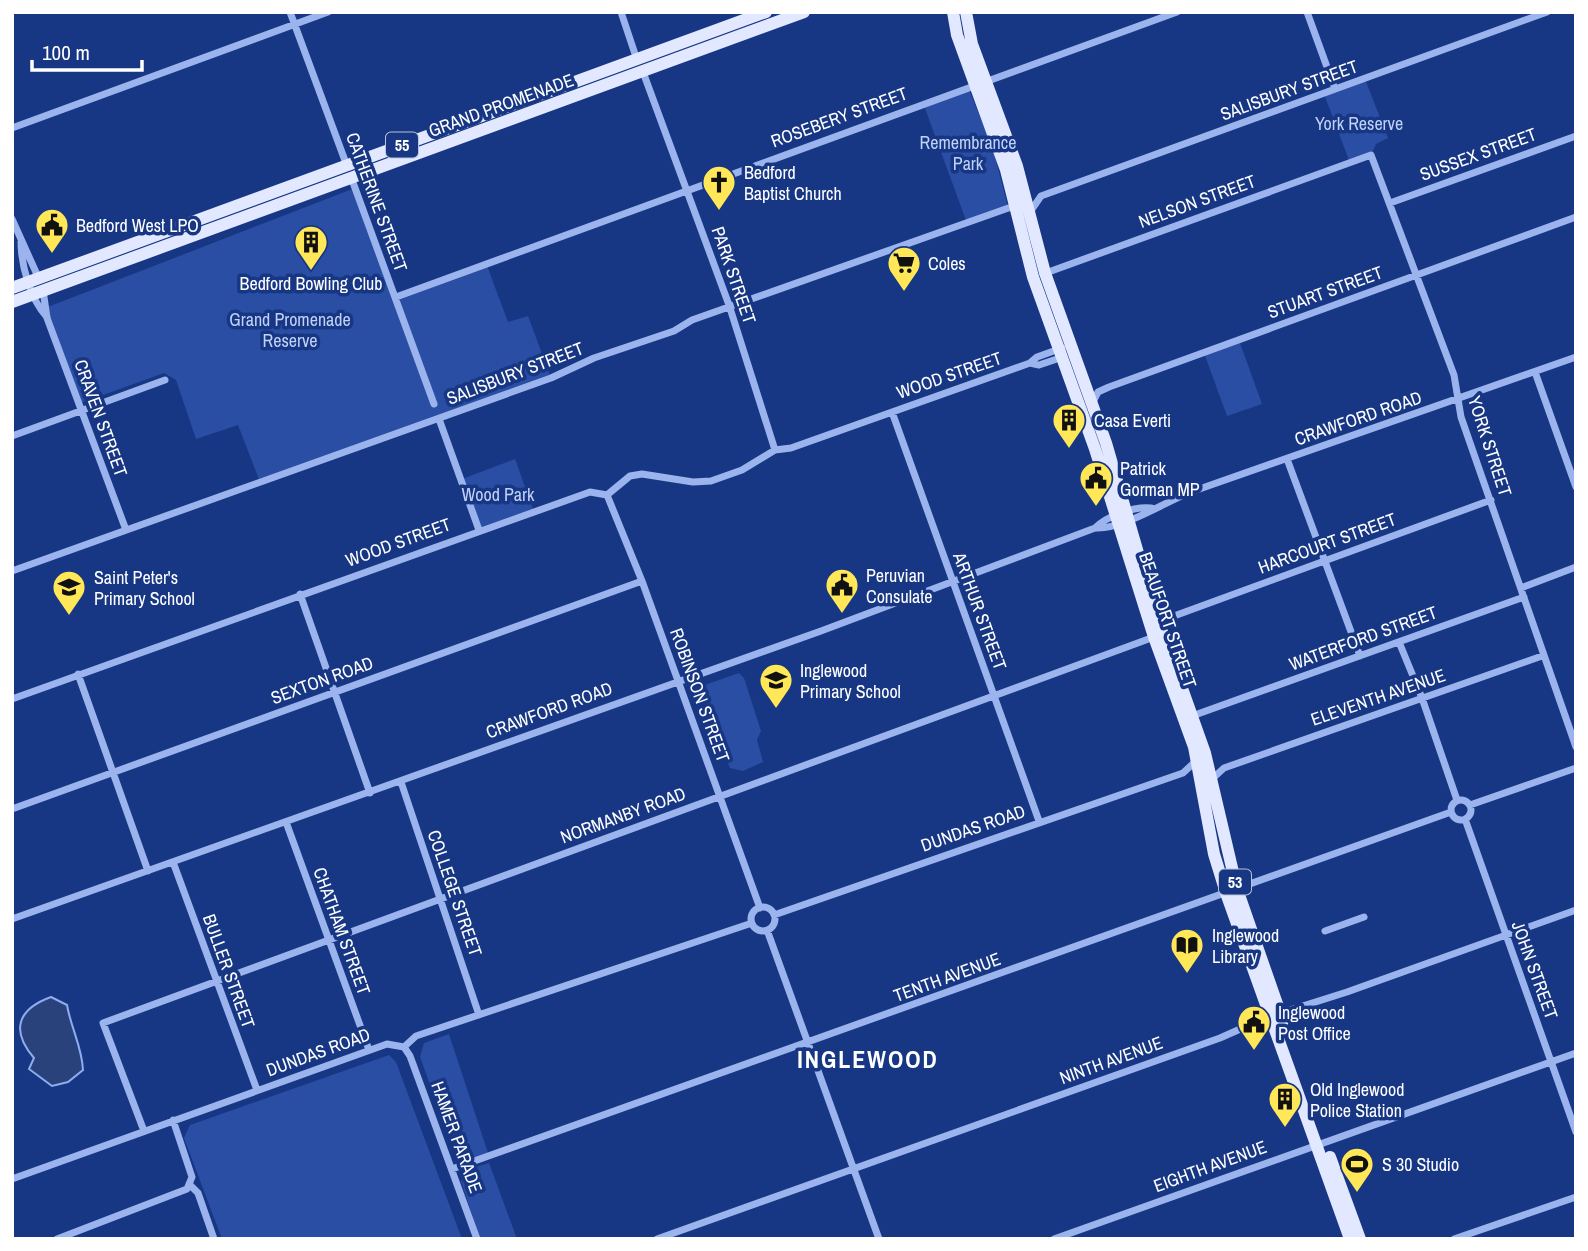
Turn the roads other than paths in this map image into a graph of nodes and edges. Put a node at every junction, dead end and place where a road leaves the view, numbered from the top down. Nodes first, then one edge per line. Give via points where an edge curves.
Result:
1 (290, 12) edge
2 (328, 12) edge
3 (621, 12) edge
4 (766, 12) edge
5 (804, 12) edge
6 (1177, 12) edge
7 (1307, 12) edge
8 (1547, 12) edge
9 (956, 13) edge
10 (295, 24) junction
11 (640, 66) junction
12 (979, 82) junction
13 (1335, 89) junction
14 (12, 128) edge
15 (1576, 136) edge
16 (1371, 155) joint
17 (347, 165) junction
18 (351, 178) junction
19 (1023, 187) junction
20 (688, 189) junction
21 (1041, 196) junction
22 (1390, 202) junction
23 (1024, 206) junction
24 (1576, 217) edge
25 (12, 219) edge
26 (150, 238) junction
27 (186, 239) junction
28 (1417, 274) junction
29 (1039, 275) junction
30 (36, 287) junction
31 (12, 288) edge
32 (396, 297) junction
33 (12, 302) edge
34 (730, 309) junction
35 (1066, 351) junction
36 (1576, 357) edge
37 (1535, 372) junction
38 (165, 380) dead end
39 (1458, 400) junction
40 (434, 404) dead end
41 (1092, 405) junction
42 (80, 411) junction
43 (892, 412) junction
44 (439, 419) junction
45 (12, 436) edge
46 (775, 450) junction
47 (1287, 459) junction
48 (1576, 487) edge
49 (607, 495) junction
50 (1490, 500) junction
51 (1121, 518) junction
52 (126, 530) junction
53 (479, 530) junction
54 (1325, 560) junction
55 (1576, 567) edge
56 (12, 571) edge
57 (952, 579) junction
58 (642, 581) junction
59 (1521, 588) junction
60 (300, 594) junction
61 (1524, 597) junction
62 (1156, 615) junction
63 (1174, 616) junction
64 (1158, 633) junction
65 (1399, 642) junction
66 (1360, 656) junction
67 (1542, 656) junction
68 (78, 674) junction
69 (677, 680) junction
70 (335, 692) junction
71 (994, 696) junction
72 (1422, 698) junction
73 (12, 699) edge
74 (1213, 710) junction
75 (1188, 717) junction
76 (1197, 730) junction
77 (1576, 747) edge
78 (1203, 762) junction
79 (1224, 768) junction
80 (1576, 768) edge
81 (113, 772) junction
82 (1183, 773) junction
83 (1207, 779) junction
84 (401, 782) junction
85 (370, 793) junction
86 (720, 797) junction
87 (1457, 800) junction
88 (1470, 805) junction
89 (12, 809) edge
90 (1451, 812) junction
91 (1465, 819) junction
92 (1039, 821) junction
93 (286, 822) junction
94 (173, 862) junction
95 (148, 871) junction
96 (1231, 891) junction
97 (440, 899) junction
98 (760, 908) junction
99 (1576, 910) edge
100 (774, 915) junction
101 (1364, 916) dead end
102 (12, 919) edge
103 (752, 923) junction
104 (767, 930) junction
105 (1325, 931) dead end
106 (1505, 936) junction
107 (327, 942) junction
108 (216, 980) junction
109 (480, 1015) junction
110 (1276, 1015) junction
111 (808, 1044) junction
112 (404, 1047) junction
113 (369, 1050) junction
114 (1576, 1052) edge
115 (1551, 1062) junction
116 (257, 1090) junction
117 (173, 1121) junction
118 (144, 1131) junction
119 (1576, 1132) edge
120 (1320, 1142) junction
121 (854, 1168) junction
122 (452, 1169) junction
123 (12, 1179) edge
124 (190, 1185) junction
125 (1576, 1196) edge
126 (57, 1239) edge
127 (214, 1239) edge
128 (477, 1239) edge
129 (657, 1239) edge
130 (879, 1239) edge
131 (1054, 1239) edge
132 (1350, 1239) edge
133 (1360, 1239) edge
134 (1454, 1239) edge

1 - 10 street, CATHERINE STREET
2 - 10 street
3 - 11 street, PARK STREET
4 - 11 main road, GRAND PROMENADE / 55
5 - 11 main road, GRAND PROMENADE / 55
6 - 12 street, ROSEBERY STREET
7 - 13 street
8 - 13 street, SALISBURY STREET
9 - 12 main road, BEAUFORT STREET / 53 via 957,35
10 - 14 street
10 - 17 street, CATHERINE STREET
11 - 17 main road, GRAND PROMENADE / 55
11 - 18 main road, GRAND PROMENADE / 55
11 - 20 street, PARK STREET
12 - 19 main road, BEAUFORT STREET / 53
12 - 20 street, ROSEBERY STREET
12 - 23 main road, BEAUFORT STREET / 53 via 1006,170
13 - 21 street, SALISBURY STREET
15 - 22 street, SUSSEX STREET
16 - 22 street, YORK STREET
16 - 29 street, NELSON STREET
17 - 18 street, CATHERINE STREET
17 - 26 main road, GRAND PROMENADE / 55
18 - 27 main road, GRAND PROMENADE / 55
18 - 32 street, CATHERINE STREET
19 - 21 street
19 - 23 main road, BEAUFORT STREET / 53
20 - 32 street, ROSEBERY STREET
20 - 34 street, PARK STREET
21 - 23 street
22 - 28 street, YORK STREET
23 - 29 main road, BEAUFORT STREET / 53
23 - 34 street, SALISBURY STREET
24 - 28 street, STUART STREET
25 - 30 street, CRAVEN STREET
26 - 27 main road via 157,242
26 - 30 main road, GRAND PROMENADE / 55
27 - 30 main road, GRAND PROMENADE / 55
28 - 39 street, YORK STREET via 1454,375
28 - 41 street, STUART STREET via 1098,392
29 - 35 main road, BEAUFORT STREET / 53
30 - 31 main road, GRAND PROMENADE / 55
30 - 33 main road, GRAND PROMENADE / 55
30 - 42 street, CRAVEN STREET
32 - 40 street, CATHERINE STREET
34 - 44 street, SALISBURY STREET
34 - 46 street, PARK STREET
35 - 41 main road, BEAUFORT STREET / 53
35 - 43 street, WOOD STREET via 1040,365 1030,363
35 - 51 main road, BEAUFORT STREET / 53
36 - 37 street, CRAWFORD ROAD
37 - 39 street, CRAWFORD ROAD
37 - 48 street
38 - 42 street
39 - 47 street, CRAWFORD ROAD
39 - 50 street, YORK STREET
41 - 51 main road, BEAUFORT STREET / 53 via 1106,443
42 - 45 street
42 - 52 street, CRAVEN STREET
43 - 46 street, WOOD STREET
43 - 57 street, ARTHUR STREET
44 - 52 street, SALISBURY STREET
44 - 53 street
46 - 49 street, WOOD STREET via 742,470 711,481 636,474 622,479
47 - 51 street, CRAWFORD ROAD
47 - 54 street
49 - 53 street, WOOD STREET via 590,492
49 - 58 street, ROBINSON STREET
50 - 54 street, HARCOURT STREET
50 - 59 street, YORK STREET
51 - 57 street, CRAWFORD ROAD
51 - 62 main road, BEAUFORT STREET / 53
51 - 64 main road, BEAUFORT STREET / 53
52 - 56 street, SALISBURY STREET
53 - 60 street, WOOD STREET
54 - 63 street, HARCOURT STREET
54 - 66 street
55 - 59 street
57 - 69 street, CRAWFORD ROAD via 821,631
57 - 71 street, ARTHUR STREET
58 - 69 street, ROBINSON STREET
58 - 70 street, SEXTON ROAD
59 - 61 street, YORK STREET
60 - 68 street, WOOD STREET
60 - 70 street
61 - 65 street, WATERFORD STREET
61 - 67 street, YORK STREET
62 - 63 street, HARCOURT STREET
62 - 64 main road, BEAUFORT STREET / 53
63 - 64 street, HARCOURT STREET
64 - 71 street, NORMANBY ROAD
64 - 75 main road, BEAUFORT STREET / 53
65 - 66 street, WATERFORD STREET
65 - 72 street
66 - 74 street, WATERFORD STREET
67 - 72 street, ELEVENTH AVENUE
67 - 77 street, YORK STREET
68 - 73 street, WOOD STREET
68 - 81 street
69 - 84 street, CRAWFORD ROAD
69 - 86 street, ROBINSON STREET
70 - 81 street, SEXTON ROAD
70 - 85 street
71 - 86 street, NORMANBY ROAD
71 - 92 street, ARTHUR STREET
72 - 79 street, ELEVENTH AVENUE
72 - 87 street
74 - 75 street, WATERFORD STREET
74 - 76 street
75 - 76 main road, BEAUFORT STREET / 53
75 - 78 main road, BEAUFORT STREET / 53
76 - 78 main road, BEAUFORT STREET / 53
78 - 79 street
78 - 82 street, DUNDAS ROAD
78 - 83 main road, BEAUFORT STREET / 53
79 - 83 street, ELEVENTH AVENUE
80 - 88 street
81 - 89 street, SEXTON ROAD
81 - 95 street
82 - 83 street
82 - 92 street, DUNDAS ROAD
83 - 96 main road, BEAUFORT STREET / 53
84 - 85 street, CRAWFORD ROAD
84 - 97 street, COLLEGE STREET
85 - 93 street, CRAWFORD ROAD
86 - 97 street, NORMANBY ROAD
86 - 98 street, ROBINSON STREET
87 - 88 street
87 - 90 street
88 - 91 street
90 - 91 street
90 - 96 street, TENTH AVENUE
91 - 106 street, JOHN STREET
92 - 100 street, DUNDAS ROAD
93 - 94 street, CRAWFORD ROAD
93 - 107 street, CHATHAM STREET
94 - 95 street, CRAWFORD ROAD
94 - 108 street, BULLER STREET
95 - 102 street, CRAWFORD ROAD
96 - 110 main road, BEAUFORT STREET / 53
96 - 111 street, TENTH AVENUE
97 - 107 street, NORMANBY ROAD
97 - 109 street, COLLEGE STREET
98 - 100 street
98 - 103 street via 753,913
99 - 106 street, NINTH AVENUE
100 - 104 street
101 - 105 street
103 - 104 street
103 - 109 street, DUNDAS ROAD
104 - 111 street
106 - 110 street, NINTH AVENUE
106 - 115 street, JOHN STREET
107 - 108 street, NORMANBY ROAD
107 - 113 street, CHATHAM STREET
108 - 116 street, BULLER STREET
108 - 118 street, NORMANBY ROAD via 103,1023
109 - 112 street, DUNDAS ROAD via 416,1036
110 - 120 main road, BEAUFORT STREET / 53
110 - 121 street, NINTH AVENUE
111 - 121 street
111 - 122 street, TENTH AVENUE
112 - 113 street, DUNDAS ROAD via 387,1044
112 - 122 street, HAMER PARADE
113 - 116 street, DUNDAS ROAD
114 - 115 street, EIGHTH AVENUE
115 - 119 street, JOHN STREET
115 - 120 street, EIGHTH AVENUE
116 - 117 street, DUNDAS ROAD
117 - 118 street, DUNDAS ROAD
117 - 124 street via 191,1173
118 - 123 street, DUNDAS ROAD
120 - 131 street, EIGHTH AVENUE
120 - 132 main road, BEAUFORT STREET / 53
120 - 133 main road, BEAUFORT STREET / 53
121 - 129 street, NINTH AVENUE
121 - 130 street
122 - 128 street, HAMER PARADE
124 - 126 street
124 - 127 street via 198,1193
125 - 134 street

